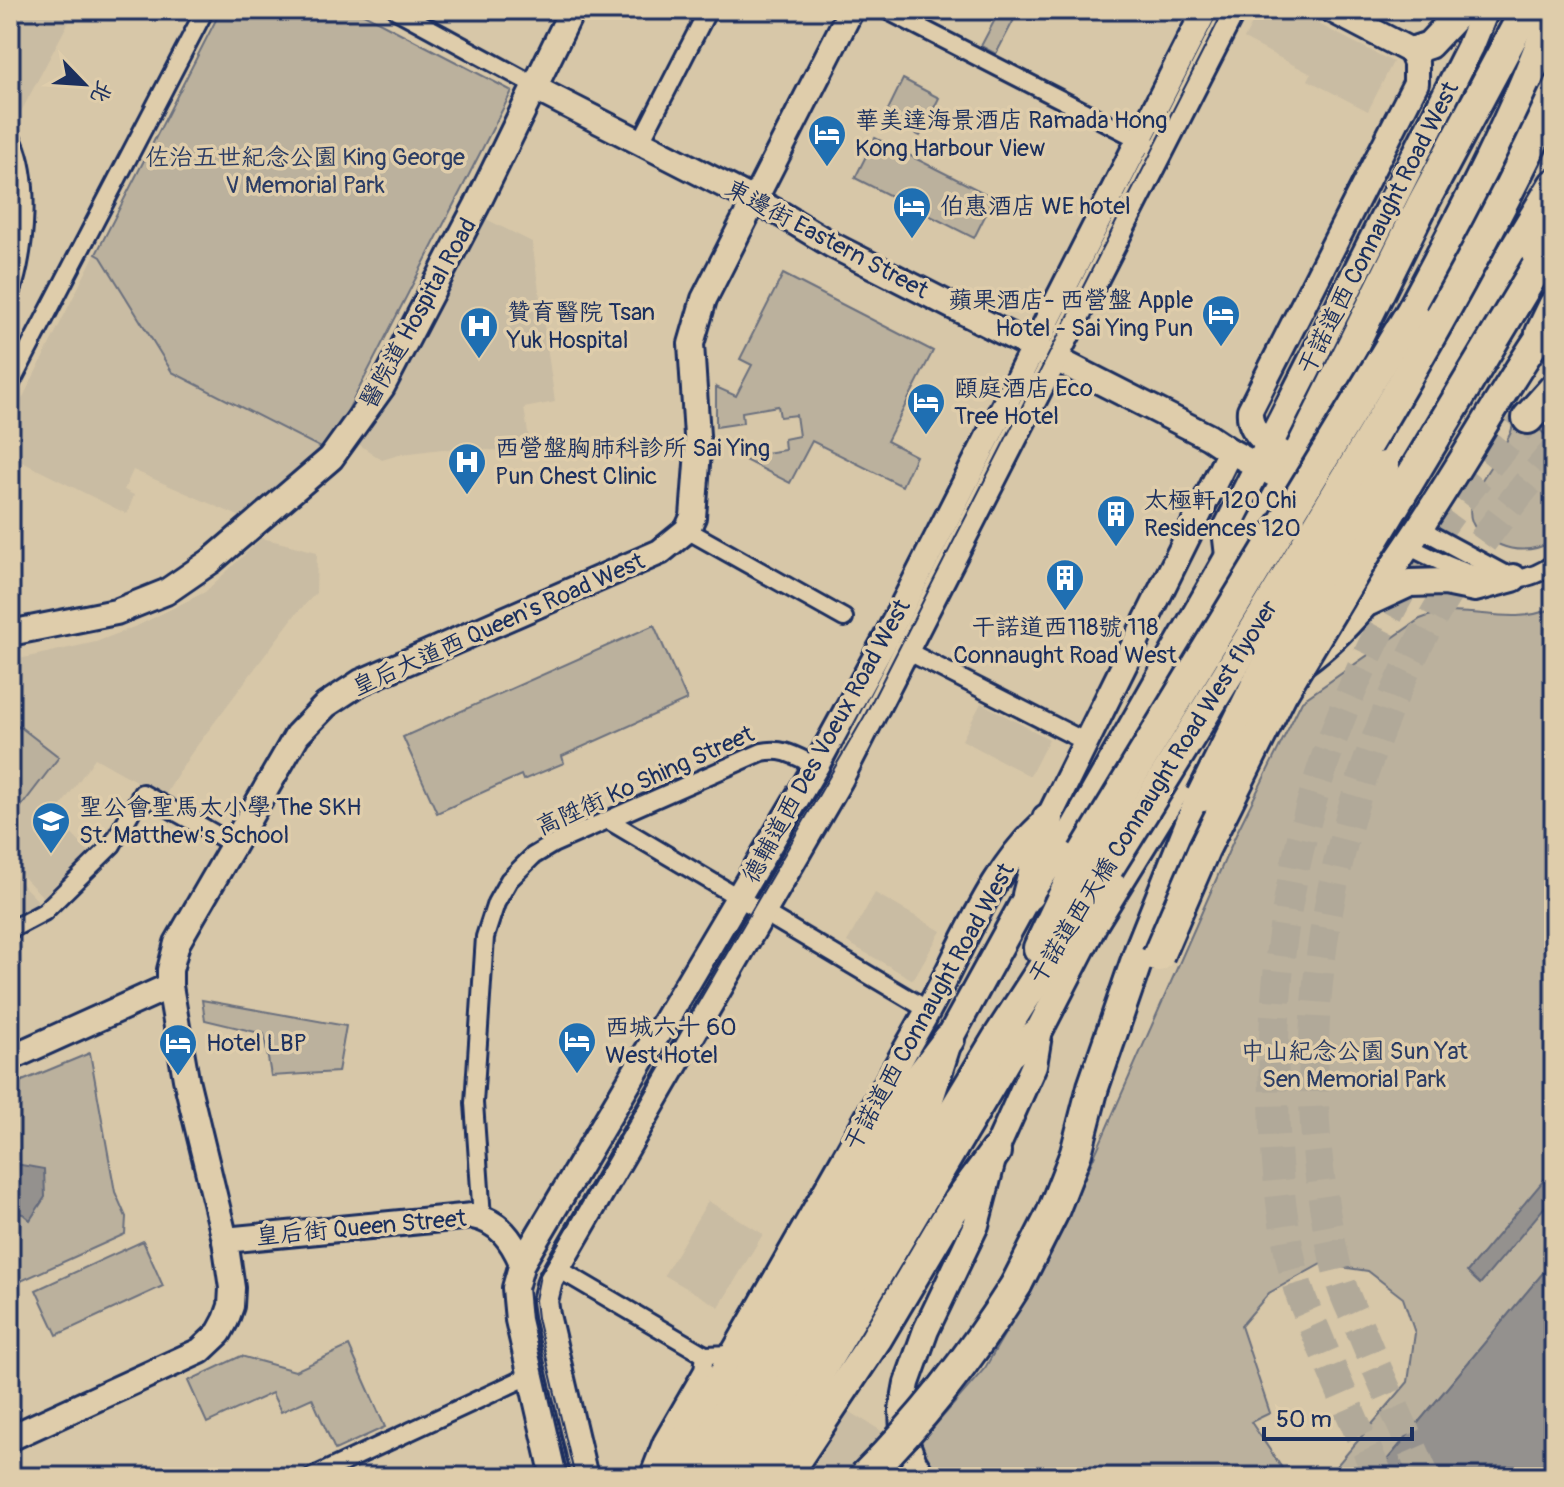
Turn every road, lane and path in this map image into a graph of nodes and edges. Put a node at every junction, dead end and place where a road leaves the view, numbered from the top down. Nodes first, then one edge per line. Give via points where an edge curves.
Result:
1 (205, 10) edge
2 (396, 10) edge
3 (572, 10) edge
4 (708, 10) edge
5 (851, 10) edge
6 (886, 10) edge
7 (1205, 10) edge
8 (1233, 10) edge
9 (1332, 10) edge
10 (1462, 10) edge
11 (1485, 10) edge
12 (1526, 10) edge
13 (1554, 10) edge
14 (1411, 51) junction
15 (534, 85) junction
16 (1554, 96) edge
17 (1139, 139) junction
18 (640, 143) junction
19 (10, 144) edge
20 (1162, 151) junction
21 (1554, 185) edge
22 (753, 201) junction
23 (1554, 238) edge
24 (10, 284) edge
25 (1550, 318) edge
26 (1033, 348) junction
27 (1056, 359) junction
28 (10, 385) edge
29 (1554, 389) edge
30 (1528, 418) tunnel mouth
31 (1230, 451) junction
32 (1264, 455) junction
33 (1291, 470) junction
34 (687, 530) junction
35 (1414, 537) junction
36 (1229, 556) junction
37 (1554, 563) edge
38 (1513, 578) junction
39 (1369, 602) junction
40 (844, 618) dead end
41 (10, 633) edge
42 (907, 651) junction
43 (1086, 742) junction
44 (816, 766) junction
45 (1048, 819) junction
46 (608, 820) junction
47 (233, 844) junction
48 (1028, 895) junction
49 (737, 898) junction
50 (764, 913) junction
51 (10, 930) edge
52 (170, 986) junction
53 (928, 1010) junction
54 (1040, 1029) junction
55 (949, 1039) junction
56 (997, 1040) junction
57 (10, 1058) edge
58 (995, 1152) junction
59 (1076, 1153) junction
60 (482, 1218) junction
61 (225, 1240) junction
62 (522, 1263) junction
63 (557, 1268) junction
64 (732, 1354) junction
65 (705, 1355) junction
66 (531, 1375) junction
67 (10, 1438) edge
68 (312, 1477) edge
69 (554, 1477) edge
70 (585, 1477) edge
71 (648, 1477) edge
72 (667, 1477) edge
73 (689, 1477) edge
74 (713, 1477) edge
75 (734, 1477) edge
76 (759, 1477) edge
77 (784, 1477) edge
78 (864, 1477) edge
79 (872, 1477) edge
80 (923, 1477) edge

1 - 28 street
2 - 15 street, 東邊街 Eastern Street
3 - 15 main road, 醫院道 Hospital Road
4 - 18 street
5 - 22 main road
6 - 17 street
7 - 17 main road, 德輔道西 Des Voeux Road West
8 - 20 main road, 德輔道西 Des Voeux Road West
9 - 14 main road
10 - 14 main road via 1429,45
11 - 32 main road, 干諾道西 Connaught Road West
12 - 33 highway
13 - 56 highway, bridge via 1489,159 1412,311 1079,862
14 - 32 main road, 干諾道西 Connaught Road West via 1416,83 1250,410
15 - 18 main road, 東邊街 Eastern Street
15 - 41 main road, 醫院道 Hospital Road via 382,387 326,463 211,561 166,592 116,612
16 - 56 highway, 干諾道西天橋 Connaught Road West flyover, bridge via 1497,215 1372,437
17 - 20 street
17 - 26 main road, 德輔道西 Des Voeux Road West
18 - 22 main road, 東邊街 Eastern Street
19 - 24 main road via 17,168 19,217
20 - 27 main road, 德輔道西 Des Voeux Road West
21 - 59 highway, 干諾道西天橋 Connaught Road West flyover, bridge via 1259,680 1202,796 1146,936 1093,1087
22 - 26 main road, 東邊街 Eastern Street
22 - 34 main road via 704,299 691,344 698,451 693,517
23 - 59 highway, bridge via 1256,741 1204,849
25 - 35 main road
26 - 27 main road, 東邊街 Eastern Street
26 - 44 main road, 德輔道西 Des Voeux Road West
27 - 31 main road, 東邊街 Eastern Street
27 - 42 main road, 德輔道西 Des Voeux Road West
29 - 30 highway
31 - 32 main road, 東邊街 Eastern Street
31 - 43 main road, 干諾道西 Connaught Road West
32 - 33 main road, 東邊街 Eastern Street
32 - 36 main road, 干諾道西 Connaught Road West via 1226,530
33 - 35 main road, 東邊街 Eastern Street
33 - 36 main road, 干諾道西 Connaught Road West via 1252,541
34 - 40 street
34 - 47 main road, 皇后大道西 Queen's Road West via 660,552 343,693 297,735
35 - 38 street via 1478,578
35 - 39 main road
36 - 48 main road, 干諾道西 Connaught Road West via 1072,832
37 - 38 street via 1530,577
38 - 39 main road via 1475,588 1410,583
39 - 54 main road via 1320,650 1235,710 1205,743 1095,922
42 - 43 street
42 - 50 main road, 德輔道西 Des Voeux Road West
43 - 45 main road, 干諾道西 Connaught Road West
44 - 46 street, 高陞街 Ko Shing Street via 789,752 762,752
44 - 49 main road, 德輔道西 Des Voeux Road West
45 - 48 highway
45 - 53 main road, 干諾道西 Connaught Road West via 1001,874
46 - 49 street
46 - 60 street, 高陞街 Ko Shing Street via 524,863 491,915 483,952 474,1103
47 - 51 street via 142,793 112,845 44,912
47 - 52 main road, 皇后大道西 Queen's Road West via 177,943
48 - 55 main road, 干諾道西 Connaught Road West
49 - 50 street
49 - 62 main road, 德輔道西 Des Voeux Road West
50 - 53 street
50 - 63 main road, 德輔道西 Des Voeux Road West
52 - 57 main road
52 - 61 main road, 皇后大道西 Queen's Road West via 186,1079
53 - 64 main road, 干諾道西 Connaught Road West
54 - 58 main road via 1034,1065
54 - 76 main road via 1009,1056
55 - 73 highway via 909,1092
55 - 74 main road, 干諾道西 Connaught Road West via 928,1105
56 - 75 highway, 干諾道西天橋 Connaught Road West flyover
58 - 77 highway via 951,1212
58 - 80 main road via 976,1225 907,1383 903,1433
59 - 78 highway, 干諾道西天橋 Connaught Road West flyover, bridge via 1052,1214 993,1321 952,1379
60 - 61 main road, 皇后街 Queen Street
60 - 62 main road, 皇后街 Queen Street via 504,1233
61 - 67 main road, 皇后大道西 Queen's Road West via 231,1306 209,1344
62 - 66 main road, 德輔道西 Des Voeux Road West via 516,1301
63 - 65 street
63 - 70 main road, 德輔道西 Des Voeux Road West via 545,1301
64 - 65 street
64 - 72 main road, 干諾道西 Connaught Road West
65 - 71 street via 703,1370 662,1441
66 - 68 street
66 - 69 main road, 德輔道西 Des Voeux Road West
79 - 80 street via 897,1467

